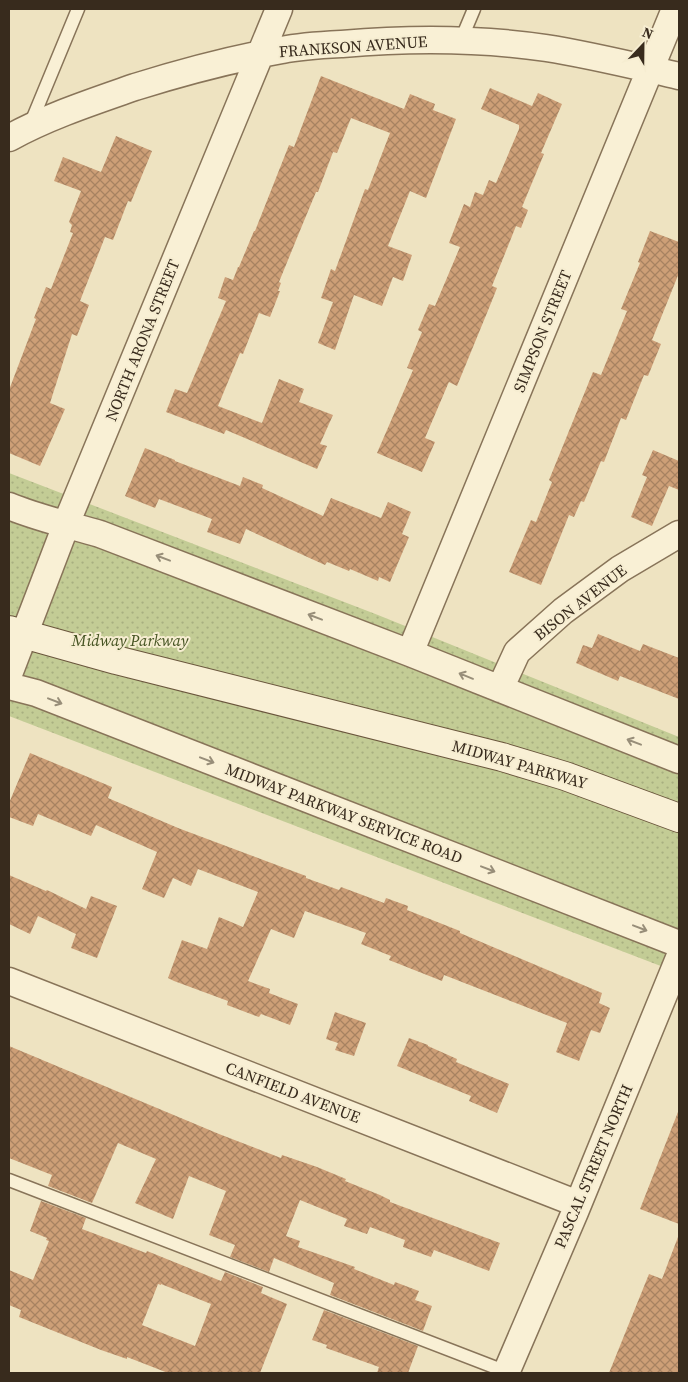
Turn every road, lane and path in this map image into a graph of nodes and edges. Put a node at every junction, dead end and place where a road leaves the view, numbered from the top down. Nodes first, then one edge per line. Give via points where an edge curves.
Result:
1 (78, 9) edge
2 (279, 9) edge
3 (474, 9) edge
4 (675, 9) edge
5 (460, 40) junction
6 (259, 55) junction
7 (650, 69) junction
8 (679, 76) edge
9 (19, 133) edge
10 (9, 506) edge
11 (66, 524) junction
12 (679, 534) edge
13 (16, 632) edge
14 (410, 653) junction
15 (9, 674) edge
16 (9, 686) edge
17 (500, 689) junction
18 (679, 760) edge
19 (679, 818) edge
20 (679, 944) edge
21 (679, 958) edge
22 (9, 981) edge
23 (9, 1180) edge
24 (578, 1204) junction
25 (506, 1373) edge

1 - 9 lane
2 - 6 street, NORTH ARONA STREET
3 - 5 lane
4 - 7 street, SIMPSON STREET
5 - 6 street, FRANKSON AVENUE via 386,40 283,49
5 - 7 street, FRANKSON AVENUE via 545,48
6 - 9 street, FRANKSON AVENUE via 172,75 75,108
6 - 11 street, NORTH ARONA STREET
7 - 8 street, FRANKSON AVENUE
7 - 14 street, SIMPSON STREET
10 - 11 street via 35,517
11 - 13 street, NORTH ARONA STREET
14 -> 11 street via 100,534
12 - 17 street, BISON AVENUE via 620,569 563,611 517,652
13 - 15 street, NORTH ARONA STREET
13 - 19 street, MIDWAY PARKWAY via 502,757 565,776
17 -> 14 street
16 -> 20 street, MIDWAY PARKWAY SERVICE ROAD via 36,693
18 -> 17 street
21 - 24 street, PASCAL STREET NORTH
22 - 24 street, CANFIELD AVENUE
23 - 25 lane
24 - 25 street, PASCAL STREET NORTH

